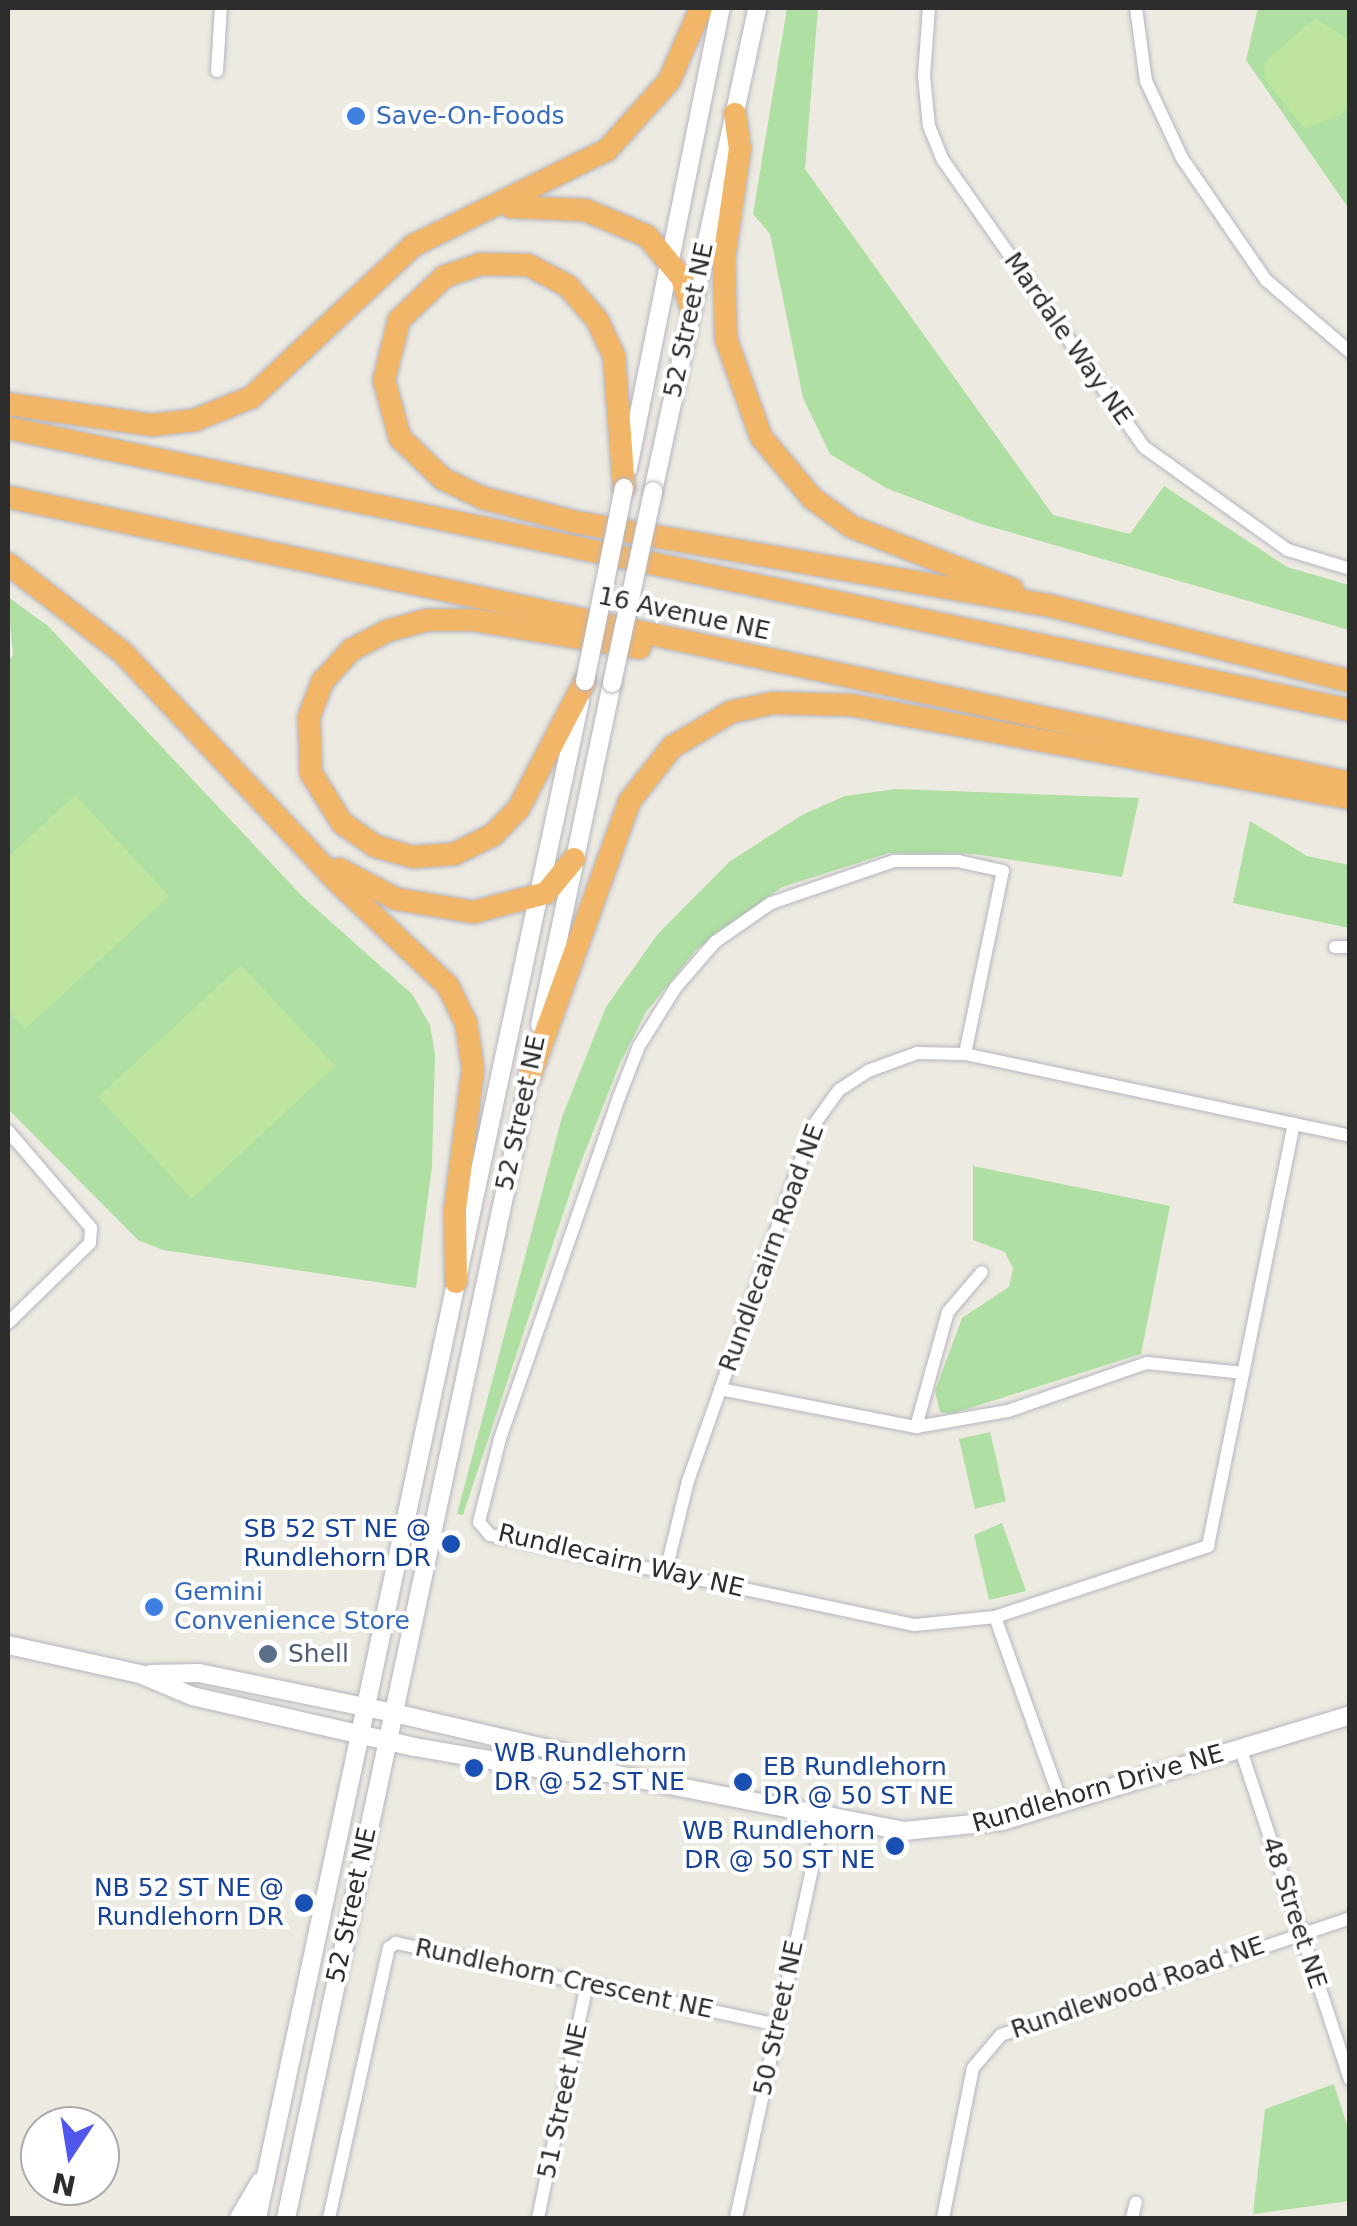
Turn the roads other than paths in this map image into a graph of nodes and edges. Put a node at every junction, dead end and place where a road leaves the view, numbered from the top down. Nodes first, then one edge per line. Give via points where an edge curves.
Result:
1 (221, 8) edge
2 (701, 8) edge
3 (721, 8) edge
4 (757, 8) edge
5 (929, 8) edge
6 (1136, 8) edge
7 (217, 71) dead end
8 (735, 114) junction
9 (474, 214) junction
10 (671, 260) junction
11 (691, 308) junction
12 (1350, 352) edge
13 (8, 404) edge
14 (8, 428) edge
15 (624, 488) junction
16 (8, 497) edge
17 (8, 564) edge
18 (1350, 569) edge
19 (1047, 605) junction
20 (584, 681) junction
21 (1350, 682) edge
22 (935, 696) junction
23 (1350, 710) edge
24 (1350, 782) edge
25 (1350, 798) edge
26 (304, 844) junction
27 (574, 859) junction
28 (540, 893) junction
29 (965, 1054) junction
30 (528, 1080) junction
31 (1294, 1124) junction
32 (8, 1131) edge
33 (1350, 1136) edge
34 (982, 1272) dead end
35 (456, 1282) junction
36 (8, 1322) edge
37 (1244, 1373) junction
38 (720, 1389) junction
39 (916, 1427) junction
40 (666, 1571) junction
41 (996, 1617) junction
42 (8, 1645) edge
43 (140, 1674) junction
44 (366, 1708) junction
45 (394, 1712) junction
46 (1350, 1715) edge
47 (361, 1735) junction
48 (388, 1742) junction
49 (1240, 1747) junction
50 (608, 1773) junction
51 (1061, 1802) junction
52 (822, 1818) junction
53 (1350, 1918) edge
54 (1299, 1932) junction
55 (587, 1984) junction
56 (777, 2025) junction
57 (1350, 2080) edge
58 (268, 2169) junction
59 (1136, 2202) dead end
60 (239, 2218) edge
61 (257, 2218) edge
62 (286, 2218) edge
63 (328, 2218) edge
64 (538, 2218) edge
65 (736, 2218) edge
66 (943, 2218) edge
67 (1132, 2218) edge

1 - 7 street
2 - 9 highway via 670,81 616,142 588,163
3 - 10 main road, 52 Street NE
4 - 8 main road, 52 Street NE
5 - 18 street, Mardale Way NE via 924,76 929,126 943,160 1144,446 1288,550
6 - 12 street via 1146,81 1182,158 1266,280
8 - 11 main road, 52 Street NE
8 - 19 highway via 740,148 724,259 726,339 761,437 812,498 852,527
9 - 10 highway via 541,204 585,210 647,236
9 - 13 highway via 398,256 284,373 214,414 152,426
10 - 11 highway
10 - 15 main road, 52 Street NE
11 - 27 main road, 52 Street NE, bridge
14 - 23 highway, 16 Avenue NE
15 - 19 highway via 614,356 598,321 568,286 528,266 481,264 444,277 399,320 384,380 400,438 443,479 484,498 575,522
15 - 20 main road, 52 Street NE, bridge
16 - 22 highway, 16 Avenue NE
17 - 26 highway via 123,653
19 - 21 highway
20 - 22 highway via 519,808 493,835 454,854 413,857 375,846 342,823 311,773 309,717 335,664 370,638 427,620 473,620
20 - 28 main road, 52 Street NE
22 - 24 highway, 16 Avenue NE
25 - 30 highway via 889,710 807,702 731,712 672,747 629,802
26 - 28 highway via 372,890 438,910 494,911
26 - 35 highway via 437,972 466,1023 473,1069 455,1210
27 - 28 highway
27 - 30 main road, 52 Street NE
28 - 35 main road, 52 Street NE
29 - 31 street, Rundlecairn Road NE
29 - 38 street, Rundlecairn Road NE via 917,1052 839,1090 813,1126
29 - 40 street, Rundlecairn Way NE via 1003,870 958,861 894,861 771,904 716,942 676,987 639,1046 500,1439 479,1522 490,1535
30 - 45 main road, 52 Street NE
31 - 33 street, Rundlecairn Road NE
31 - 37 street, Rundlecairn Way NE
32 - 36 street via 91,1228 90,1243
34 - 39 street via 948,1312
35 - 44 main road, 52 Street NE
37 - 39 street via 1147,1363 1008,1411
37 - 41 street, Rundlecairn Way NE via 1208,1546
38 - 39 street
38 - 40 street, Rundlecairn Road NE
40 - 41 street, Rundlecairn Way NE via 915,1625
41 - 51 street
42 - 43 main road, Rundlehorn Drive NE
43 - 44 main road, Rundlehorn Drive NE via 199,1674
43 - 47 main road, Rundlehorn Drive NE via 192,1696
44 - 45 main road, Rundlehorn Drive NE
44 - 47 main road, 52 Street NE
45 - 48 main road, 52 Street NE
45 - 50 main road, Rundlehorn Drive NE via 562,1752
46 - 49 main road, Rundlehorn Drive NE
47 - 48 main road, Rundlehorn Drive NE
47 - 58 main road, 52 Street NE
48 - 50 main road, Rundlehorn Drive NE via 559,1772
48 - 62 main road, 52 Street NE
49 - 51 main road, Rundlehorn Drive NE
49 - 54 street, 48 Street NE
50 - 52 main road, Rundlehorn Drive NE
51 - 52 main road, Rundlehorn Drive NE via 954,1830 904,1831
52 - 56 street, 50 Street NE
53 - 54 street, Rundlewood Road NE
54 - 57 street, 48 Street NE
54 - 66 street, Rundlewood Road NE via 1001,2035 972,2068
55 - 56 street, Rundlehorn Crescent NE
55 - 63 street, Rundlehorn Crescent NE via 396,1943 389,1948
55 - 64 street, 51 Street NE
56 - 65 street, 50 Street NE
58 - 60 main road
58 - 61 main road, 52 Street NE
59 - 67 street

